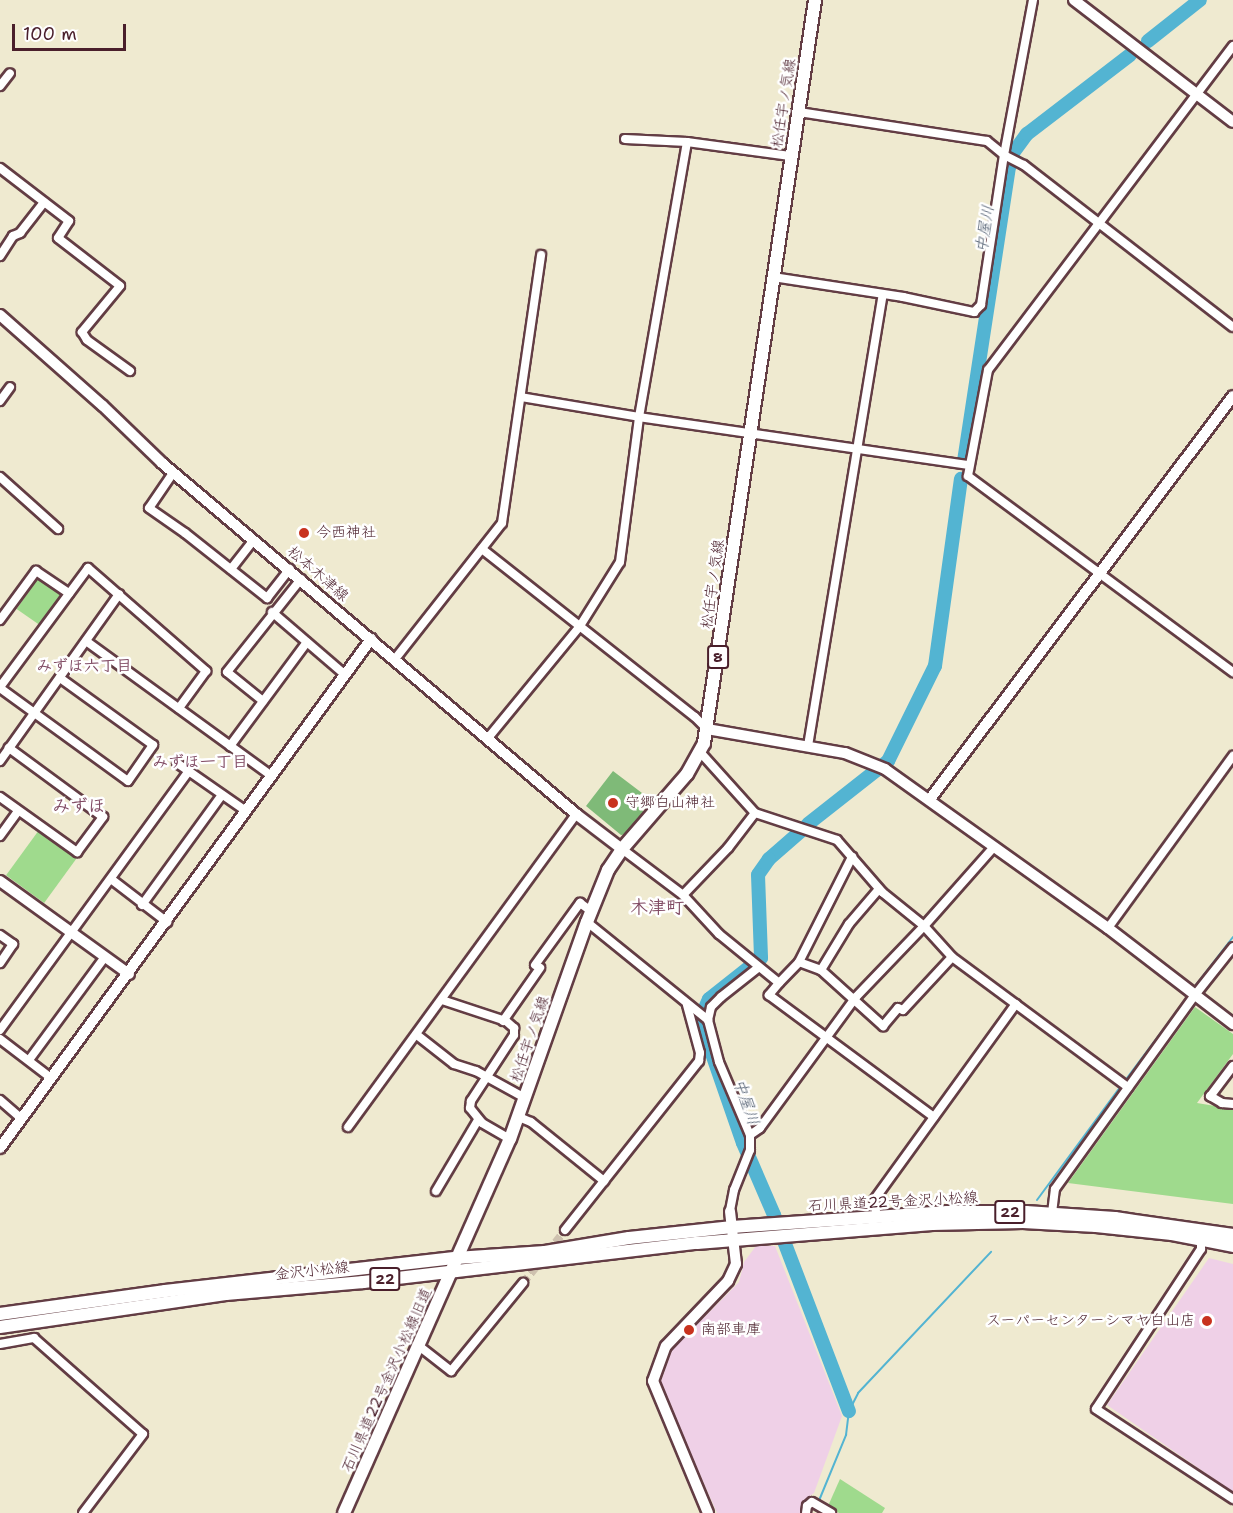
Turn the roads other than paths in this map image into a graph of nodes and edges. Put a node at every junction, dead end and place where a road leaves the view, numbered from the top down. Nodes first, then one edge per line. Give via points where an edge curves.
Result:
1 (815, 0) edge
2 (1034, 0) edge
3 (1074, 0) edge
4 (1233, 46) edge
5 (10, 73) dead end
6 (0, 86) edge
7 (1196, 93) junction
8 (798, 112) junction
9 (1233, 122) edge
10 (625, 139) dead end
11 (687, 141) junction
12 (790, 156) junction
13 (1009, 158) junction
14 (0, 168) edge
15 (44, 202) junction
16 (1097, 224) junction
17 (541, 255) dead end
18 (0, 256) edge
19 (773, 277) junction
20 (883, 295) junction
21 (0, 315) edge
22 (1233, 327) edge
23 (129, 371) dead end
24 (10, 387) dead end
25 (1233, 396) edge
26 (520, 397) junction
27 (0, 400) edge
28 (639, 417) junction
29 (751, 433) junction
30 (860, 449) junction
31 (969, 465) junction
32 (173, 473) junction
33 (0, 477) edge
34 (58, 529) dead end
35 (254, 540) junction
36 (482, 549) junction
37 (231, 569) junction
38 (290, 569) junction
39 (1101, 573) junction
40 (300, 579) junction
41 (69, 593) junction
42 (119, 594) junction
43 (272, 612) junction
44 (0, 620) edge
45 (580, 626) junction
46 (371, 639) junction
47 (86, 641) junction
48 (307, 642) junction
49 (394, 659) junction
50 (1233, 672) edge
51 (344, 674) junction
52 (60, 678) junction
53 (0, 687) edge
54 (263, 701) junction
55 (179, 708) junction
56 (35, 712) junction
57 (707, 729) junction
58 (488, 738) junction
59 (230, 746) junction
60 (808, 746) junction
61 (9, 748) junction
62 (700, 752) junction
63 (1233, 756) edge
64 (0, 761) edge
65 (177, 762) dead end
66 (189, 771) junction
67 (272, 776) junction
68 (222, 795) junction
69 (0, 796) edge
70 (930, 799) junction
71 (18, 811) junction
72 (246, 811) junction
73 (755, 813) junction
74 (576, 814) junction
75 (0, 836) edge
76 (994, 847) junction
77 (622, 849) junction
78 (852, 857) junction
79 (111, 879) junction
80 (0, 881) edge
81 (879, 889) junction
82 (683, 895) junction
83 (142, 904) junction
84 (589, 916) junction
85 (168, 922) junction
86 (924, 926) junction
87 (1108, 928) junction
88 (71, 932) junction
89 (0, 935) edge
90 (1233, 947) edge
91 (105, 957) junction
92 (952, 957) junction
93 (799, 962) junction
94 (0, 963) edge
95 (756, 964) junction
96 (821, 970) junction
97 (129, 974) junction
98 (779, 983) junction
99 (1192, 993) junction
100 (442, 1000) junction
101 (854, 1000) junction
102 (1016, 1004) junction
103 (687, 1005) junction
104 (703, 1016) junction
105 (503, 1021) junction
106 (1233, 1024) edge
107 (0, 1030) edge
108 (417, 1035) junction
109 (827, 1038) junction
110 (0, 1039) edge
111 (29, 1060) junction
112 (1233, 1066) edge
113 (488, 1077) junction
114 (51, 1078) junction
115 (1125, 1084) junction
116 (525, 1098) junction
117 (0, 1100) edge
118 (1233, 1104) edge
119 (519, 1117) junction
120 (934, 1117) junction
121 (22, 1119) junction
122 (478, 1120) junction
123 (348, 1127) dead end
124 (750, 1135) junction
125 (510, 1139) junction
126 (0, 1148) edge
127 (604, 1181) junction
128 (436, 1191) dead end
129 (730, 1211) joint
130 (1052, 1213) junction
131 (877, 1217) junction
132 (732, 1227) junction
133 (788, 1228) junction
134 (565, 1230) tunnel mouth
135 (771, 1230) junction
136 (1233, 1235) edge
137 (1202, 1240) junction
138 (734, 1241) junction
139 (1233, 1246) edge
140 (456, 1258) junction
141 (451, 1271) junction
142 (523, 1283) tunnel mouth
143 (0, 1314) edge
144 (0, 1327) edge
145 (0, 1344) edge
146 (419, 1346) junction
147 (1233, 1500) edge
148 (827, 1511) edge
149 (83, 1513) edge
150 (344, 1513) edge
151 (708, 1513) edge
152 (806, 1513) edge

1 - 8 main road, 松任宇ノ気線 / 8
2 - 13 street
3 - 7 street
4 - 7 street
5 - 6 street
7 - 9 street
7 - 16 street
8 - 12 main road, 松任宇ノ気線 / 8
8 - 13 street via 987,141
10 - 11 street
11 - 12 street
11 - 28 street
12 - 19 main road, 松任宇ノ気線 / 8
13 - 16 street
13 - 20 street via 981,305 974,312
14 - 15 street
15 - 18 street
15 - 23 street via 69,221 58,238 120,286 82,332
16 - 22 street
16 - 31 street via 988,370
17 - 26 street
19 - 20 street
19 - 29 main road, 松任宇ノ気線 / 8
20 - 30 street
21 - 32 street, 松本木津線
24 - 27 street
25 - 39 street
26 - 28 street
26 - 36 street via 502,523
28 - 29 street
28 - 45 street via 620,562
29 - 30 street
29 - 57 main road, 松任宇ノ気線 / 8
30 - 31 street
30 - 60 street
31 - 39 street via 968,476
32 - 35 street, 松本木津線
32 - 37 street via 149,508
33 - 34 street
35 - 37 street
35 - 38 street, 松本木津線
36 - 45 street
36 - 49 street
37 - 38 street via 267,598
38 - 40 street, 松本木津線
39 - 50 street
39 - 70 street
40 - 43 street
40 - 46 street, 松本木津線
41 - 42 street via 88,568
41 - 44 street via 36,571
41 - 53 street
42 - 47 street
42 - 55 street via 206,671
43 - 48 street
43 - 54 street via 227,672
45 - 57 street
45 - 58 street
46 - 49 street, 松本木津線
46 - 51 street
47 - 52 street
47 - 55 street
48 - 51 street
48 - 54 street
49 - 58 street, 松本木津線
51 - 67 street
52 - 56 street
52 - 56 street via 153,745 128,781
53 - 56 street
54 - 59 street
55 - 59 street
56 - 61 street
57 - 60 street
57 - 62 main road, 松任宇ノ気線 / 8
58 - 74 street, 松本木津線
59 - 67 street
60 - 70 street via 846,753 881,767
61 - 64 street
61 - 71 street via 103,817 77,852
62 - 73 street
62 - 77 main road, 松任宇ノ気線 / 8 via 680,782
63 - 87 street
65 - 66 street
66 - 68 street
66 - 79 street
67 - 72 street
68 - 72 street
68 - 83 street
69 - 71 street
70 - 76 street
71 - 75 street
72 - 85 street
73 - 78 street via 837,840
73 - 82 street
74 - 77 street, 松本木津線
74 - 100 street
76 - 86 street
76 - 87 street
77 - 82 street
77 - 84 main road, 松任宇ノ気線 / 8 via 608,870
78 - 81 street
78 - 93 street
79 - 83 street
79 - 88 street
80 - 88 street
81 - 86 street
81 - 96 street via 849,924
82 - 95 street via 718,934
83 - 85 street
84 - 103 street
84 - 105 street via 580,903
84 - 116 main road, 松任宇ノ気線 / 8
85 - 97 street
86 - 92 street
86 - 101 street
87 - 99 street
88 - 91 street
88 - 107 street
89 - 94 street via 13,945
90 - 99 street
91 - 97 street
91 - 111 street
92 - 101 street via 883,1026
92 - 102 street
93 - 96 street
93 - 98 street
95 - 98 street
95 - 104 street
96 - 101 street
97 - 114 street
98 - 109 street via 769,995
99 - 106 street
99 - 115 street
100 - 105 street
100 - 108 street
101 - 109 street
102 - 115 street
102 - 120 street
103 - 104 street
103 - 127 street via 699,1061
104 - 124 street
105 - 113 street via 514,1028 514,1035
108 - 113 street via 454,1064
108 - 123 street
109 - 120 street
109 - 124 street via 760,1128
110 - 111 street
111 - 114 street
112 - 118 street via 1210,1096
113 - 116 street
113 - 122 street via 471,1101 470,1108
114 - 121 street
115 - 130 street via 1055,1189
116 - 119 main road, 松任宇ノ気線 / 8
117 - 121 street
119 - 125 main road, 松任宇ノ気線 / 8
119 - 127 street via 531,1122
120 - 131 street via 874,1200
121 - 126 street
122 - 125 street
122 - 128 street
124 - 129 street via 747,1161
125 - 140 main road, 松任宇ノ気線 / 8
127 - 134 street
129 - 132 street
130 - 131 main road, 石川県道22号金沢小松線 / 22 via 947,1212
130 - 136 main road, 石川県道22号金沢小松線 / 22 via 1150,1221
131 - 133 main road, 石川県道22号金沢小松線 / 22
132 - 135 main road, 金沢小松線 / 22
132 - 138 street
132 - 140 main road, 金沢小松線 / 22 via 545,1252
133 - 135 main road, 石川県道22号金沢小松線 / 22
133 - 137 main road, 石川県道22号金沢小松線 / 22 via 1023,1222 1096,1226
135 - 138 main road, 金沢小松線 / 22
137 - 139 main road, 石川県道22号金沢小松線 / 22
137 - 147 street via 1201,1249 1096,1409
138 - 141 main road, 金沢小松線 / 22
138 - 151 street via 736,1264 728,1281 666,1346 653,1381
140 - 141 main road, 石川県道22号金沢小松線旧道
140 - 143 main road, 金沢小松線 / 22
141 - 144 main road, 金沢小松線 / 22 via 215,1296
141 - 146 main road, 石川県道22号金沢小松線旧道
142 - 146 street via 451,1371
145 - 149 street via 34,1338 143,1434
146 - 150 main road, 石川県道22号金沢小松線旧道
148 - 152 street via 812,1502

